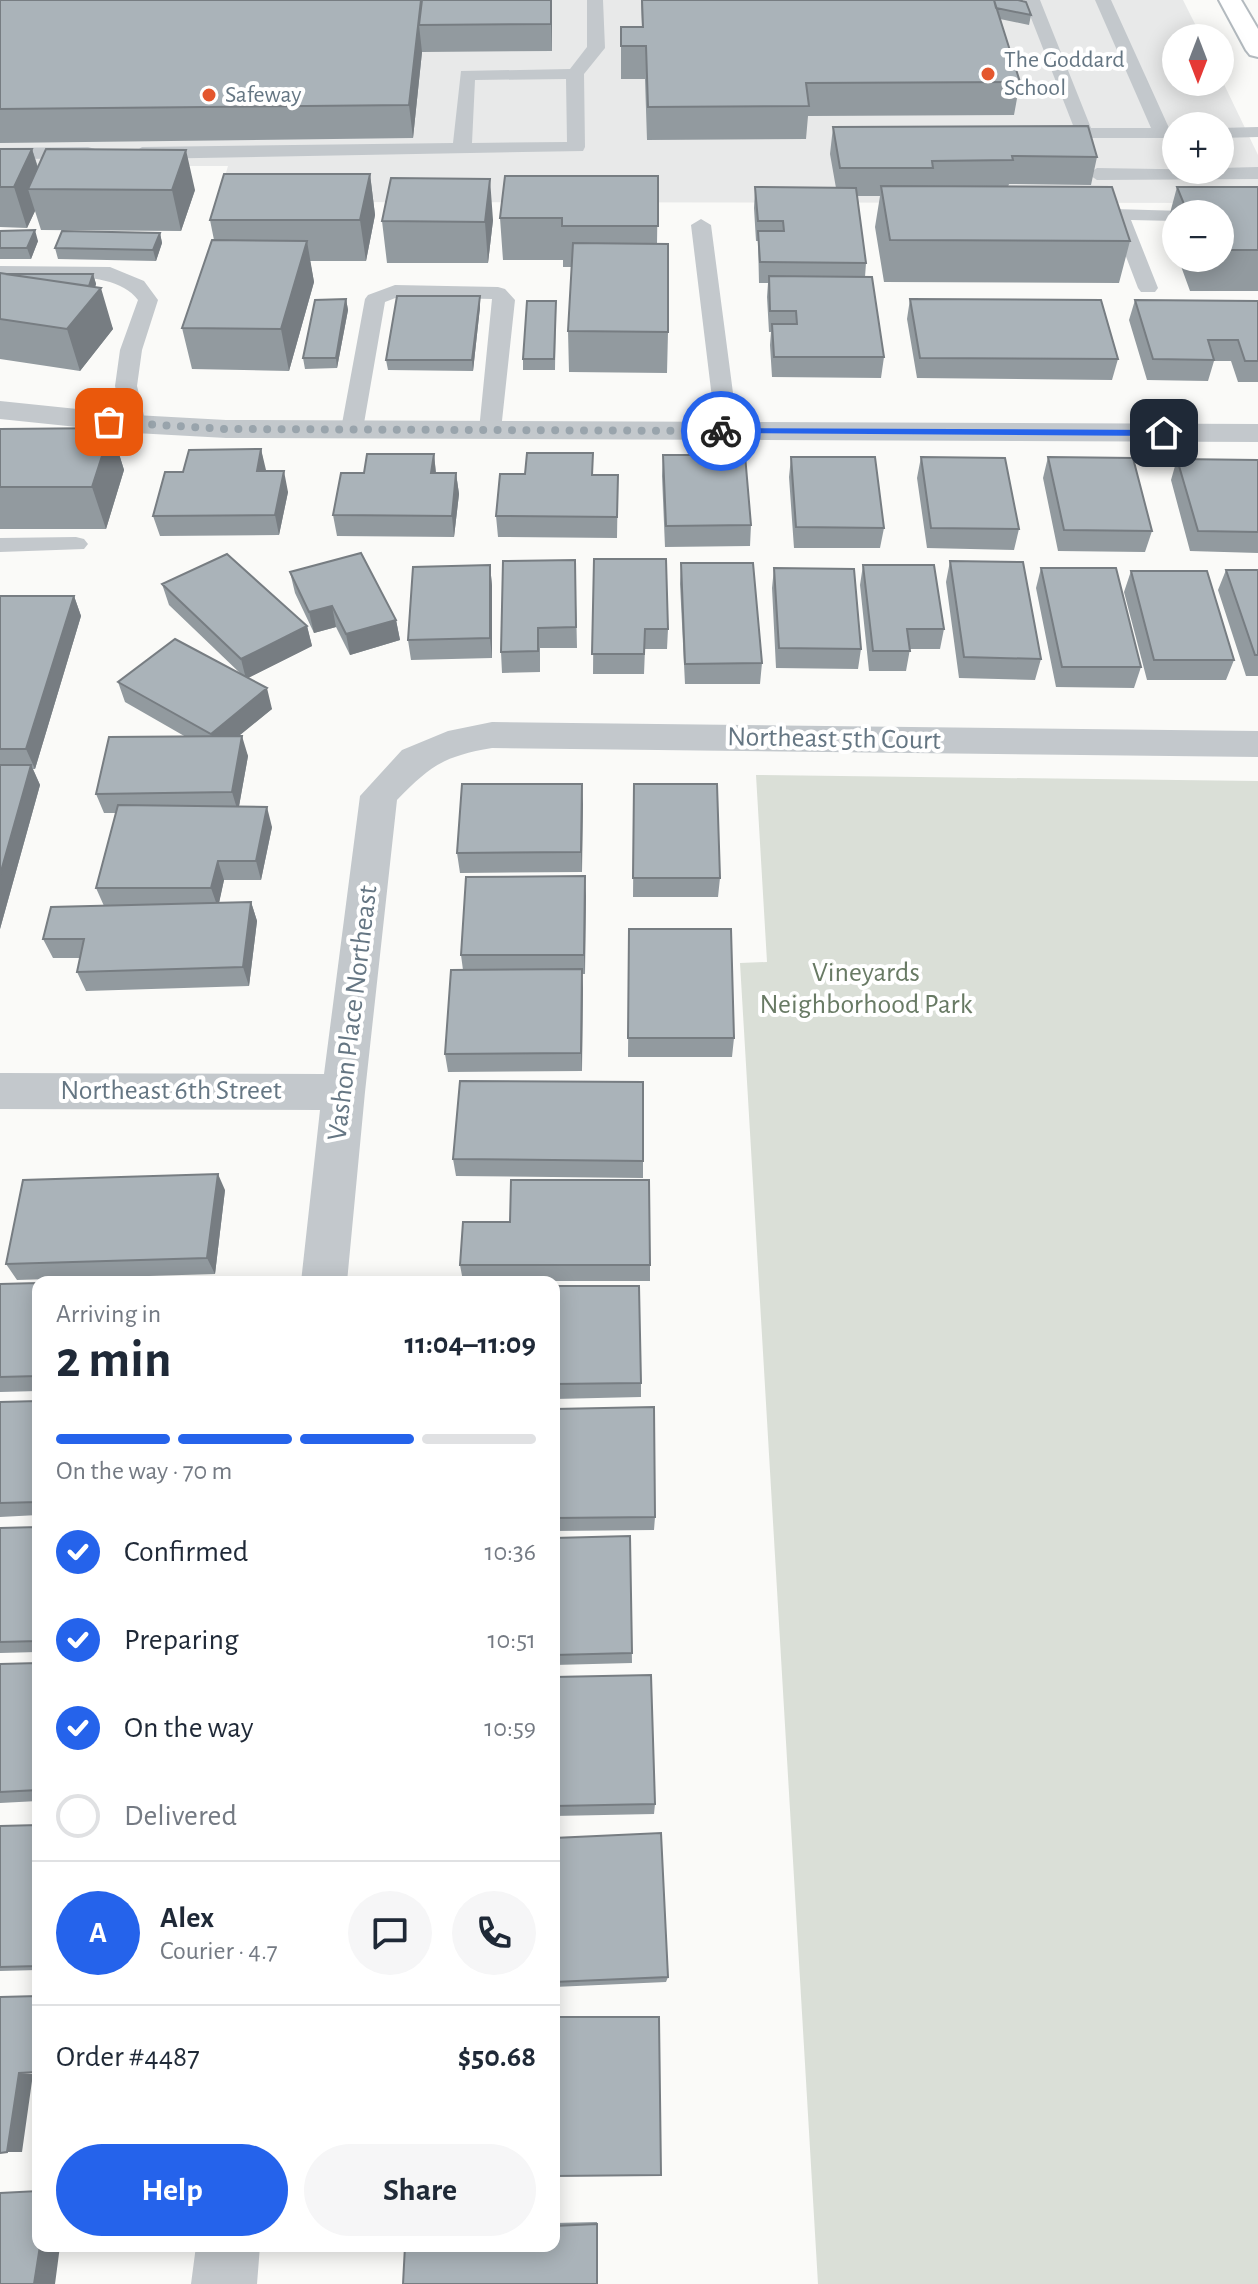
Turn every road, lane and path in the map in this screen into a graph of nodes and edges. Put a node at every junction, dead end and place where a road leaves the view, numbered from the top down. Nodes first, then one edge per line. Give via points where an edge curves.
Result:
1 (595, 0) edge
2 (1032, 0) edge
3 (1103, 0) edge
4 (1242, 11) edge
5 (1258, 50) edge
6 (575, 74) junction
7 (1162, 118) edge
8 (1258, 132) edge
9 (1234, 133) edge
10 (1162, 134) edge
11 (462, 149) junction
12 (0, 154) edge
13 (1258, 173) edge
14 (1097, 174) edge
15 (1059, 214) edge
16 (1119, 214) junction
17 (1162, 215) edge
18 (701, 225) dead end
19 (0, 272) edge
20 (1148, 288) dead end
21 (0, 410) edge
22 (135, 424) junction
23 (352, 429) junction
24 (490, 430) junction
25 (727, 431) junction
26 (1258, 433) edge
27 (76, 544) edge
28 (0, 545) edge
29 (1258, 744) edge
30 (415, 759) joint
31 (0, 1091) edge
32 (343, 1092) junction
33 (325, 1276) edge
34 (227, 2252) edge
35 (224, 2284) edge

1 - 6 lane via 596,48
2 - 10 lane via 1084,134
3 - 7 lane
4 - 5 street
6 - 11 lane via 467,75
6 - 11 lane via 576,147
8 - 9 lane
11 - 12 lane
13 - 14 lane
15 - 16 lane
16 - 17 lane
16 - 20 lane
18 - 25 lane
19 - 22 lane via 110,273 137,285 148,300 131,350 126,386
21 - 22 street
22 - 23 street
23 - 24 street
23 - 24 lane via 375,299 395,291 498,293 505,300
24 - 25 street
25 - 26 street
27 - 28 lane
29 - 30 street, Northeast 5th Court via 492,735 461,740
30 - 32 street, Vashon Place Northeast via 379,796
31 - 32 street, Northeast 6th Street
32 - 33 street, Vashon Place Northeast
34 - 35 street

